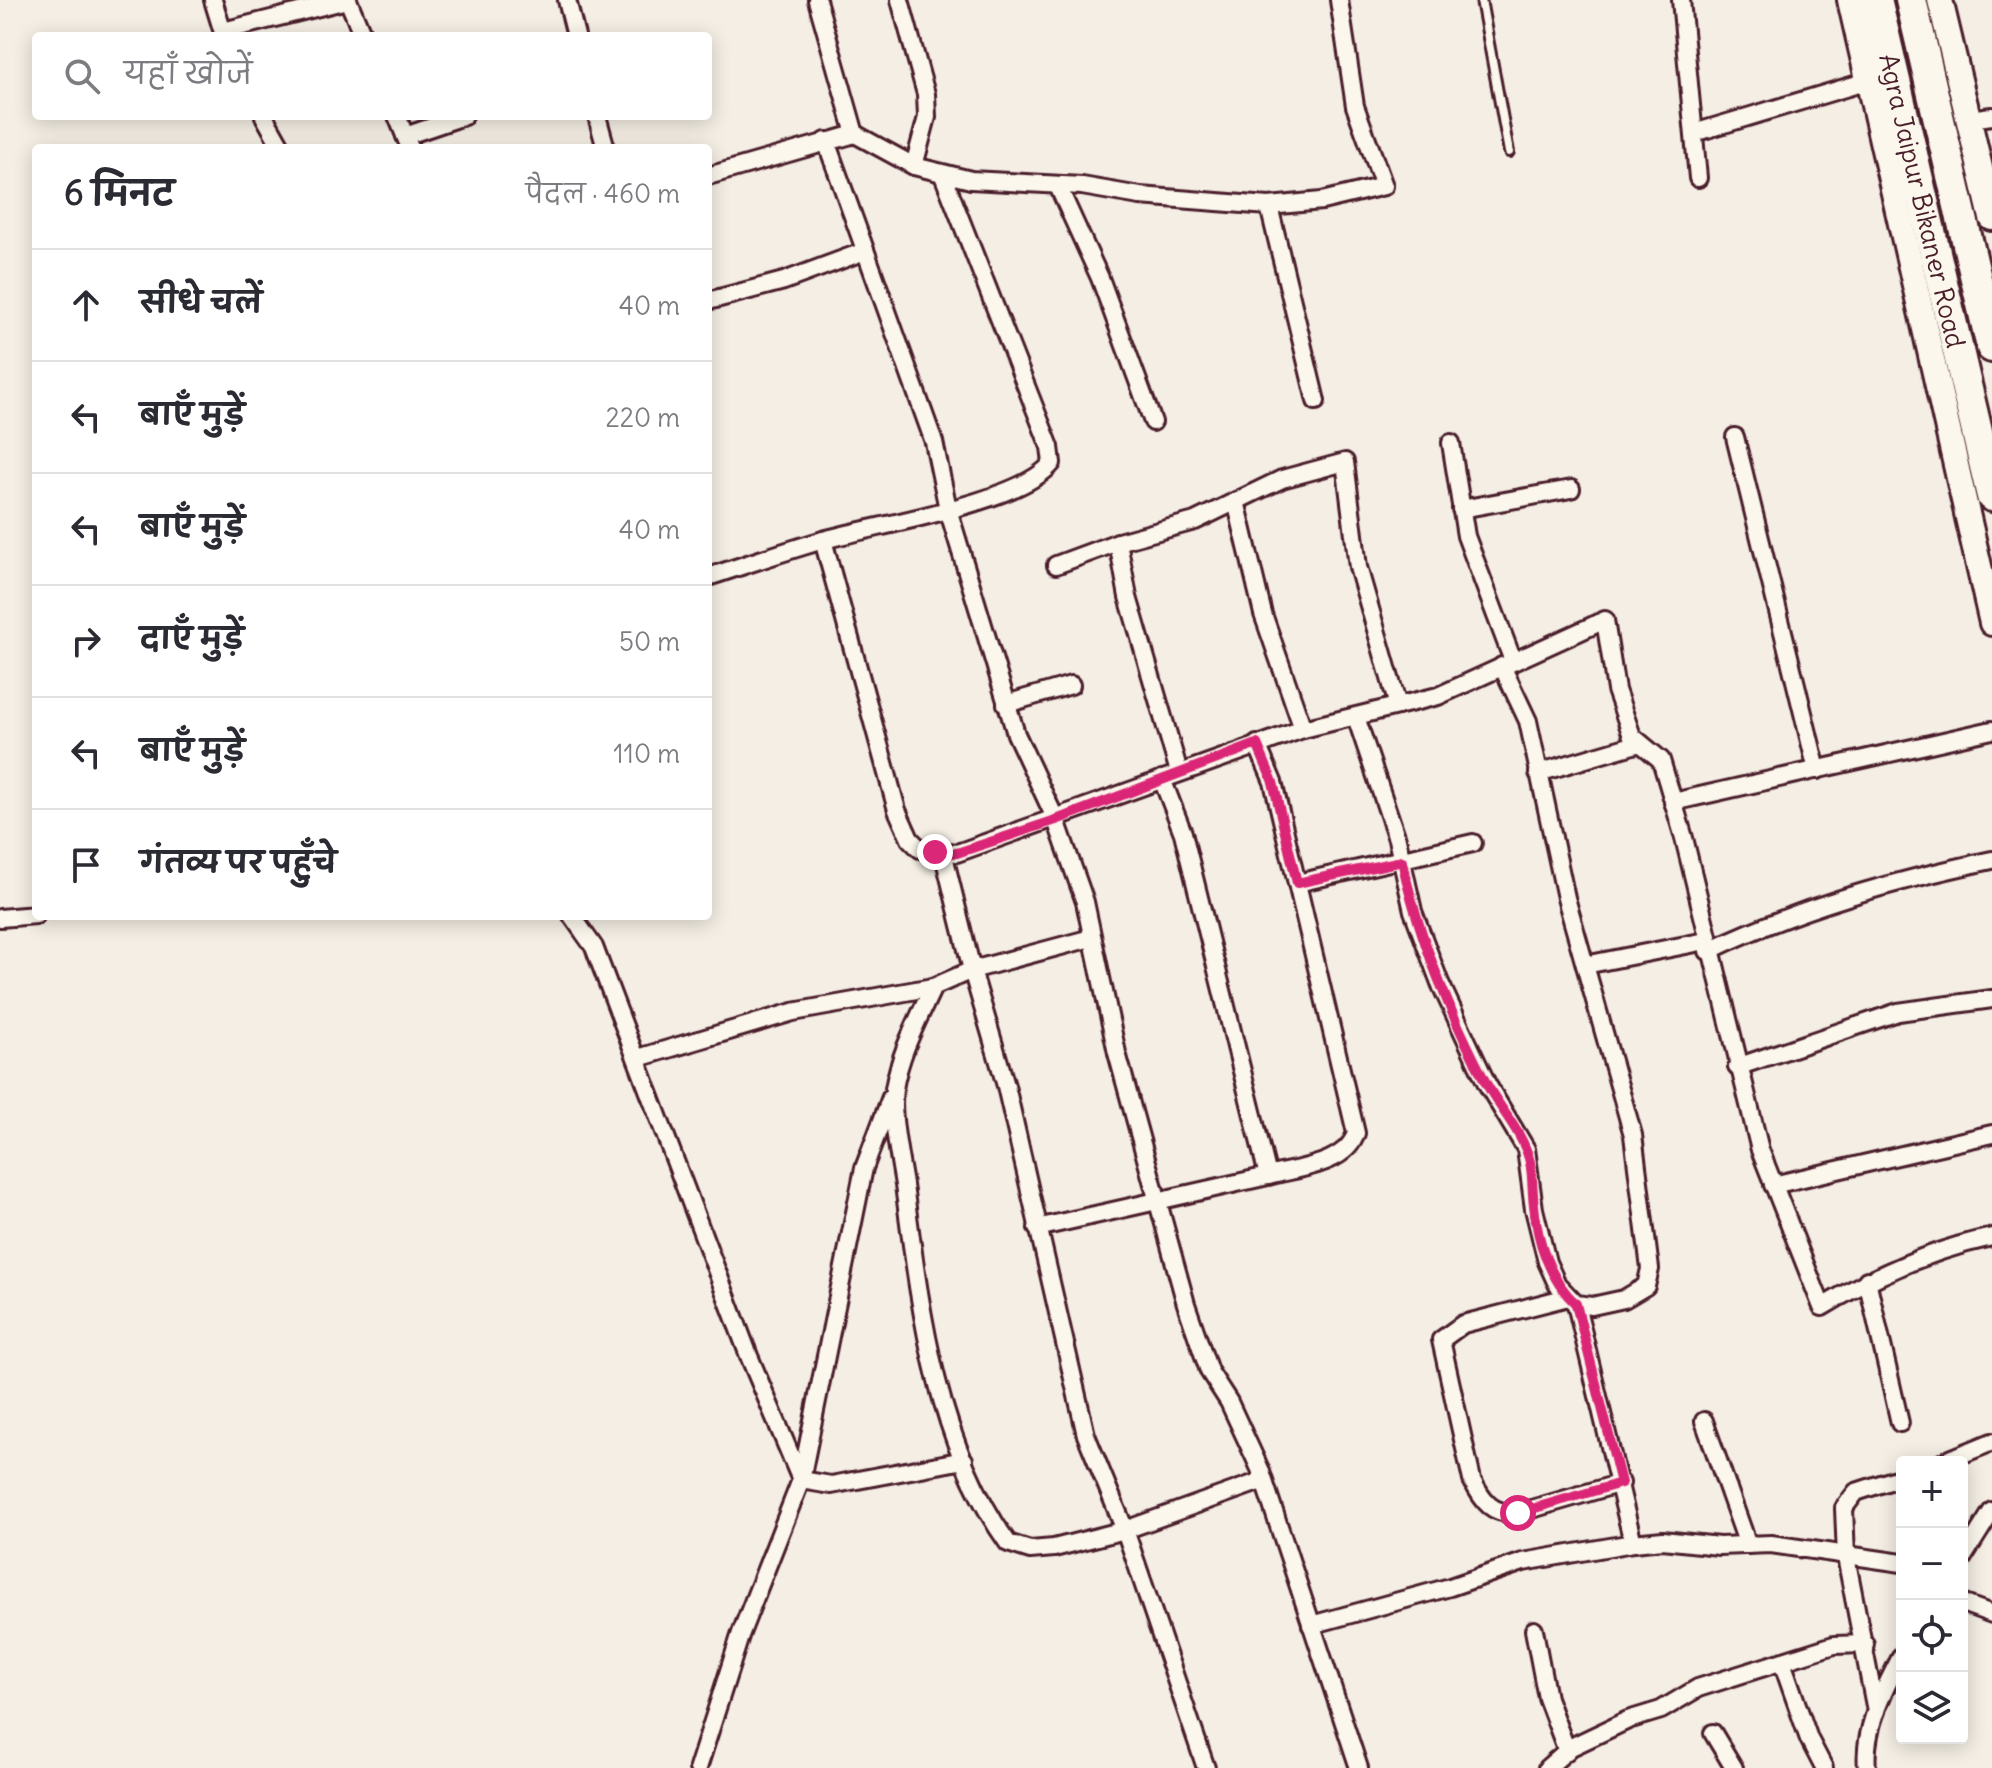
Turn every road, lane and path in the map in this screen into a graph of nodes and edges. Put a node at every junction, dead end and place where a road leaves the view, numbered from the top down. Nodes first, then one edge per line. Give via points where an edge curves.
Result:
1 (213, 0) edge
2 (347, 0) edge
3 (567, 0) edge
4 (817, 0) edge
5 (900, 0) edge
6 (1339, 0) edge
7 (1481, 0) edge
8 (1681, 0) edge
9 (1850, 0) edge
10 (1876, 0) edge
11 (1911, 0) edge
12 (1940, 0) edge
13 (223, 32) edge
14 (231, 32) edge
15 (361, 32) edge
16 (575, 32) edge
17 (1868, 81) junction
18 (1980, 118) edge
19 (266, 120) edge
20 (399, 120) edge
21 (455, 120) edge
22 (598, 120) edge
23 (1694, 133) junction
24 (855, 134) junction
25 (826, 141) junction
26 (408, 142) edge
27 (280, 144) edge
28 (605, 144) edge
29 (1509, 152) dead end
30 (914, 166) junction
31 (712, 175) edge
32 (943, 175) junction
33 (1698, 178) dead end
34 (1058, 186) junction
35 (1269, 206) junction
36 (1992, 218) edge
37 (865, 251) junction
38 (712, 300) edge
39 (1992, 347) edge
40 (1316, 401) dead end
41 (1153, 422) dead end
42 (1735, 437) dead end
43 (1451, 443) dead end
44 (1571, 489) dead end
45 (1992, 496) edge
46 (1236, 501) junction
47 (948, 509) junction
48 (1461, 509) junction
49 (823, 540) junction
50 (1118, 542) junction
51 (1056, 565) dead end
52 (712, 576) edge
53 (1992, 623) edge
54 (1508, 664) junction
55 (1071, 685) dead end
56 (1006, 704) junction
57 (1398, 706) junction
58 (1356, 717) junction
59 (1303, 729) junction
60 (1992, 730) edge
61 (1640, 743) junction
62 (1257, 744) junction
63 (1817, 770) junction
64 (1179, 772) junction
65 (1538, 773) junction
66 (1162, 779) junction
67 (1673, 802) junction
68 (1056, 820) junction
69 (1473, 843) dead end
70 (943, 852) junction
71 (1992, 860) edge
72 (1402, 861) junction
73 (1297, 883) junction
74 (32, 915) edge
75 (0, 918) edge
76 (575, 920) edge
77 (1091, 938) junction
78 (1707, 946) junction
79 (1585, 965) junction
80 (972, 970) junction
81 (933, 987) junction
82 (1992, 999) edge
83 (638, 1058) junction
84 (1737, 1067) junction
85 (893, 1091) junction
86 (1992, 1134) edge
87 (1268, 1176) junction
88 (1773, 1185) junction
89 (1156, 1201) junction
90 (1037, 1228) junction
91 (1992, 1237) edge
92 (1867, 1280) junction
93 (1572, 1300) junction
94 (1704, 1421) dead end
95 (1900, 1423) dead end
96 (1992, 1442) edge
97 (1958, 1456) edge
98 (964, 1460) junction
99 (1896, 1479) edge
100 (801, 1480) junction
101 (1264, 1480) junction
102 (1621, 1483) junction
103 (1992, 1511) edge
104 (1125, 1530) junction
105 (1633, 1543) junction
106 (1748, 1545) junction
107 (1968, 1549) edge
108 (1846, 1557) junction
109 (1896, 1562) edge
110 (1968, 1605) edge
111 (1992, 1614) edge
112 (1311, 1625) junction
113 (1534, 1630) dead end
114 (1865, 1644) junction
115 (1782, 1662) junction
116 (1896, 1668) edge
117 (1876, 1711) junction
118 (1713, 1733) dead end
119 (1567, 1751) junction
120 (698, 1768) edge
121 (1206, 1768) edge
122 (1359, 1768) edge
123 (1547, 1768) edge
124 (1734, 1768) edge
125 (1824, 1768) edge
126 (1867, 1768) edge

1 - 13 street
2 - 14 street
2 - 15 street
3 - 16 street
4 - 24 street
5 - 30 street via 926,94 927,117
6 - 35 street via 1355,106 1384,186 1322,201
7 - 29 lane
8 - 23 street
9 - 17 street
10 - 45 highway, Agra Jaipur Bikaner Road
11 - 39 highway, Agra Jaipur Bikaner Road
12 - 18 street
17 - 23 street
17 - 53 street
18 - 36 street
19 - 27 street
20 - 26 street
21 - 26 street
22 - 28 street
23 - 33 street
24 - 25 street
24 - 30 street
25 - 31 street
25 - 37 street
30 - 32 street
32 - 34 street
32 - 47 street via 1052,463 1020,485
34 - 35 street
34 - 41 street via 1100,278
35 - 40 street
37 - 38 street
37 - 47 street via 934,442
42 - 63 street
43 - 48 street
44 - 48 street
46 - 50 street via 1195,521
46 - 57 street via 1282,479 1345,462 1358,567
46 - 59 street via 1263,614
47 - 49 street
47 - 56 street
48 - 54 street
49 - 52 street
49 - 70 street via 897,810 920,849
50 - 51 street
50 - 64 street via 1128,597
54 - 57 street via 1438,696
54 - 61 street via 1605,620 1616,690 1632,736
54 - 65 street via 1528,721
55 - 56 street
56 - 68 street
57 - 58 street
58 - 59 street
58 - 72 street
59 - 62 street
60 - 63 street
61 - 65 street
61 - 67 street via 1661,760
62 - 64 street
62 - 73 street via 1273,782
63 - 67 street
64 - 66 street
65 - 79 street
66 - 68 street
66 - 87 street via 1183,833
67 - 78 street
68 - 70 street via 957,853
68 - 77 street via 1085,902
69 - 72 street
70 - 80 street
71 - 78 street via 1857,891
72 - 73 street
72 - 93 street via 1413,911 1440,983 1487,1084 1526,1149 1547,1262
73 - 87 street via 1356,1133 1352,1146 1339,1156
74 - 75 street
76 - 83 street via 594,947
77 - 80 street
77 - 89 street
78 - 79 street
78 - 84 street
79 - 93 street via 1633,1135 1650,1269 1638,1294 1592,1306
80 - 81 street
80 - 90 street via 1006,1086
81 - 83 street via 793,1012
81 - 85 street via 905,1046
82 - 84 street via 1898,1012
83 - 100 street via 709,1255
84 - 88 street
85 - 98 street via 935,1376
85 - 100 street via 864,1168
86 - 88 street
87 - 89 street
88 - 92 street via 1822,1307
89 - 90 street
89 - 101 street via 1209,1371
90 - 104 street via 1086,1435
91 - 92 street via 1959,1244
92 - 95 street
93 - 102 street
93 - 102 street via 1463,1324 1441,1340 1472,1480 1483,1501 1502,1514
94 - 106 street
96 - 97 street
98 - 100 street via 831,1485
98 - 104 street via 976,1493 1008,1543 1030,1550 1054,1548
99 - 108 street via 1848,1499 1843,1521
100 - 120 street via 741,1633
101 - 104 street
101 - 112 street
102 - 105 street
103 - 107 street
104 - 121 street
105 - 106 street
105 - 112 street via 1523,1562
106 - 108 street
108 - 109 street
108 - 114 street
110 - 111 street
112 - 122 street
113 - 119 street via 1547,1698
114 - 115 street via 1834,1645
114 - 117 street
115 - 119 street via 1698,1688
115 - 125 street
116 - 117 street
117 - 126 street via 1865,1755
118 - 124 street
119 - 123 street

